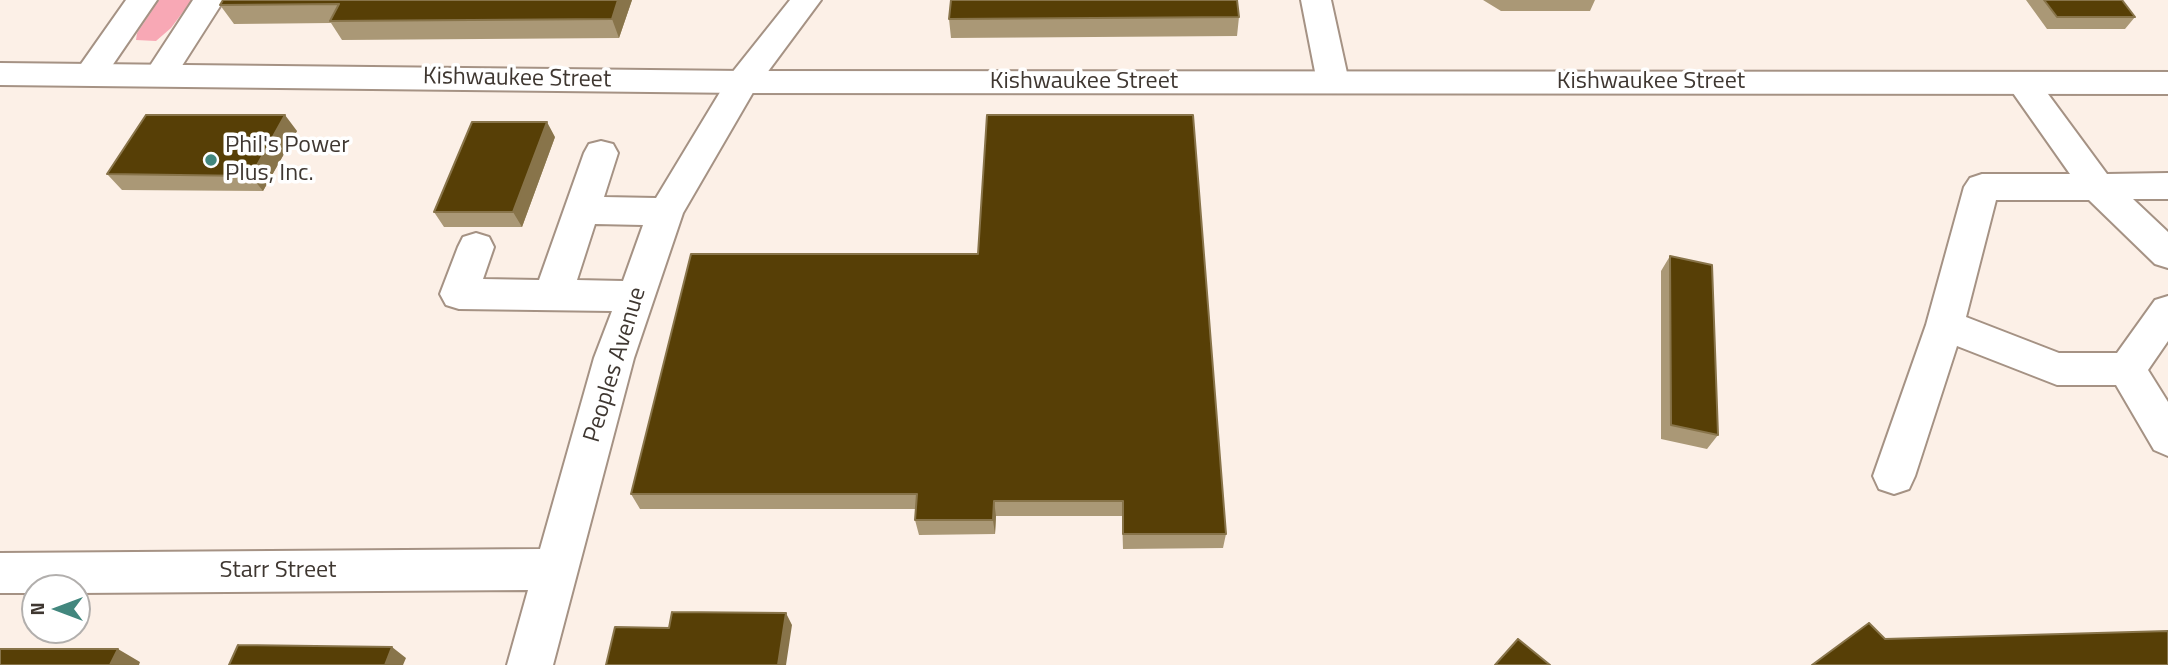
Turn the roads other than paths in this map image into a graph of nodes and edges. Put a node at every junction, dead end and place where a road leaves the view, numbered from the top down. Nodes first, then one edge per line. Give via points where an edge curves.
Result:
1 (142, 0) edge
2 (209, 0) edge
3 (806, 0) edge
4 (1316, 0) edge
5 (0, 74) edge
6 (90, 74) junction
7 (160, 75) junction
8 (743, 82) junction
9 (1333, 82) junction
10 (2022, 83) junction
11 (2168, 83) edge
12 (601, 153) dead end
13 (2168, 186) edge
14 (2098, 187) junction
15 (582, 210) junction
16 (666, 212) junction
17 (476, 247) dead end
18 (2168, 254) edge
19 (553, 295) junction
20 (637, 296) junction
21 (2168, 311) edge
22 (1945, 325) junction
23 (2127, 369) junction
24 (2168, 438) edge
25 (1894, 477) dead end
26 (556, 569) junction
27 (0, 573) edge
28 (530, 665) edge

1 - 6 main road
2 - 7 main road
3 - 8 main road, Peoples Avenue
4 - 9 main road
5 - 6 main road, Kishwaukee Street
6 - 7 main road, Kishwaukee Street
7 - 8 main road, Kishwaukee Street
8 - 9 main road, Kishwaukee Street
8 - 16 main road, Peoples Avenue
9 - 10 main road, Kishwaukee Street
10 - 11 main road, Kishwaukee Street
10 - 14 main road
12 - 15 main road
13 - 14 main road
14 - 18 main road
14 - 22 main road via 1982,187
15 - 16 main road
15 - 19 main road
16 - 20 main road, Peoples Avenue
17 - 19 main road via 459,294
19 - 20 main road
20 - 26 main road, Peoples Avenue via 614,358
21 - 23 main road
22 - 23 main road via 2057,369
22 - 25 main road
23 - 24 main road
26 - 27 main road, Starr Street
26 - 28 main road, Peoples Avenue

